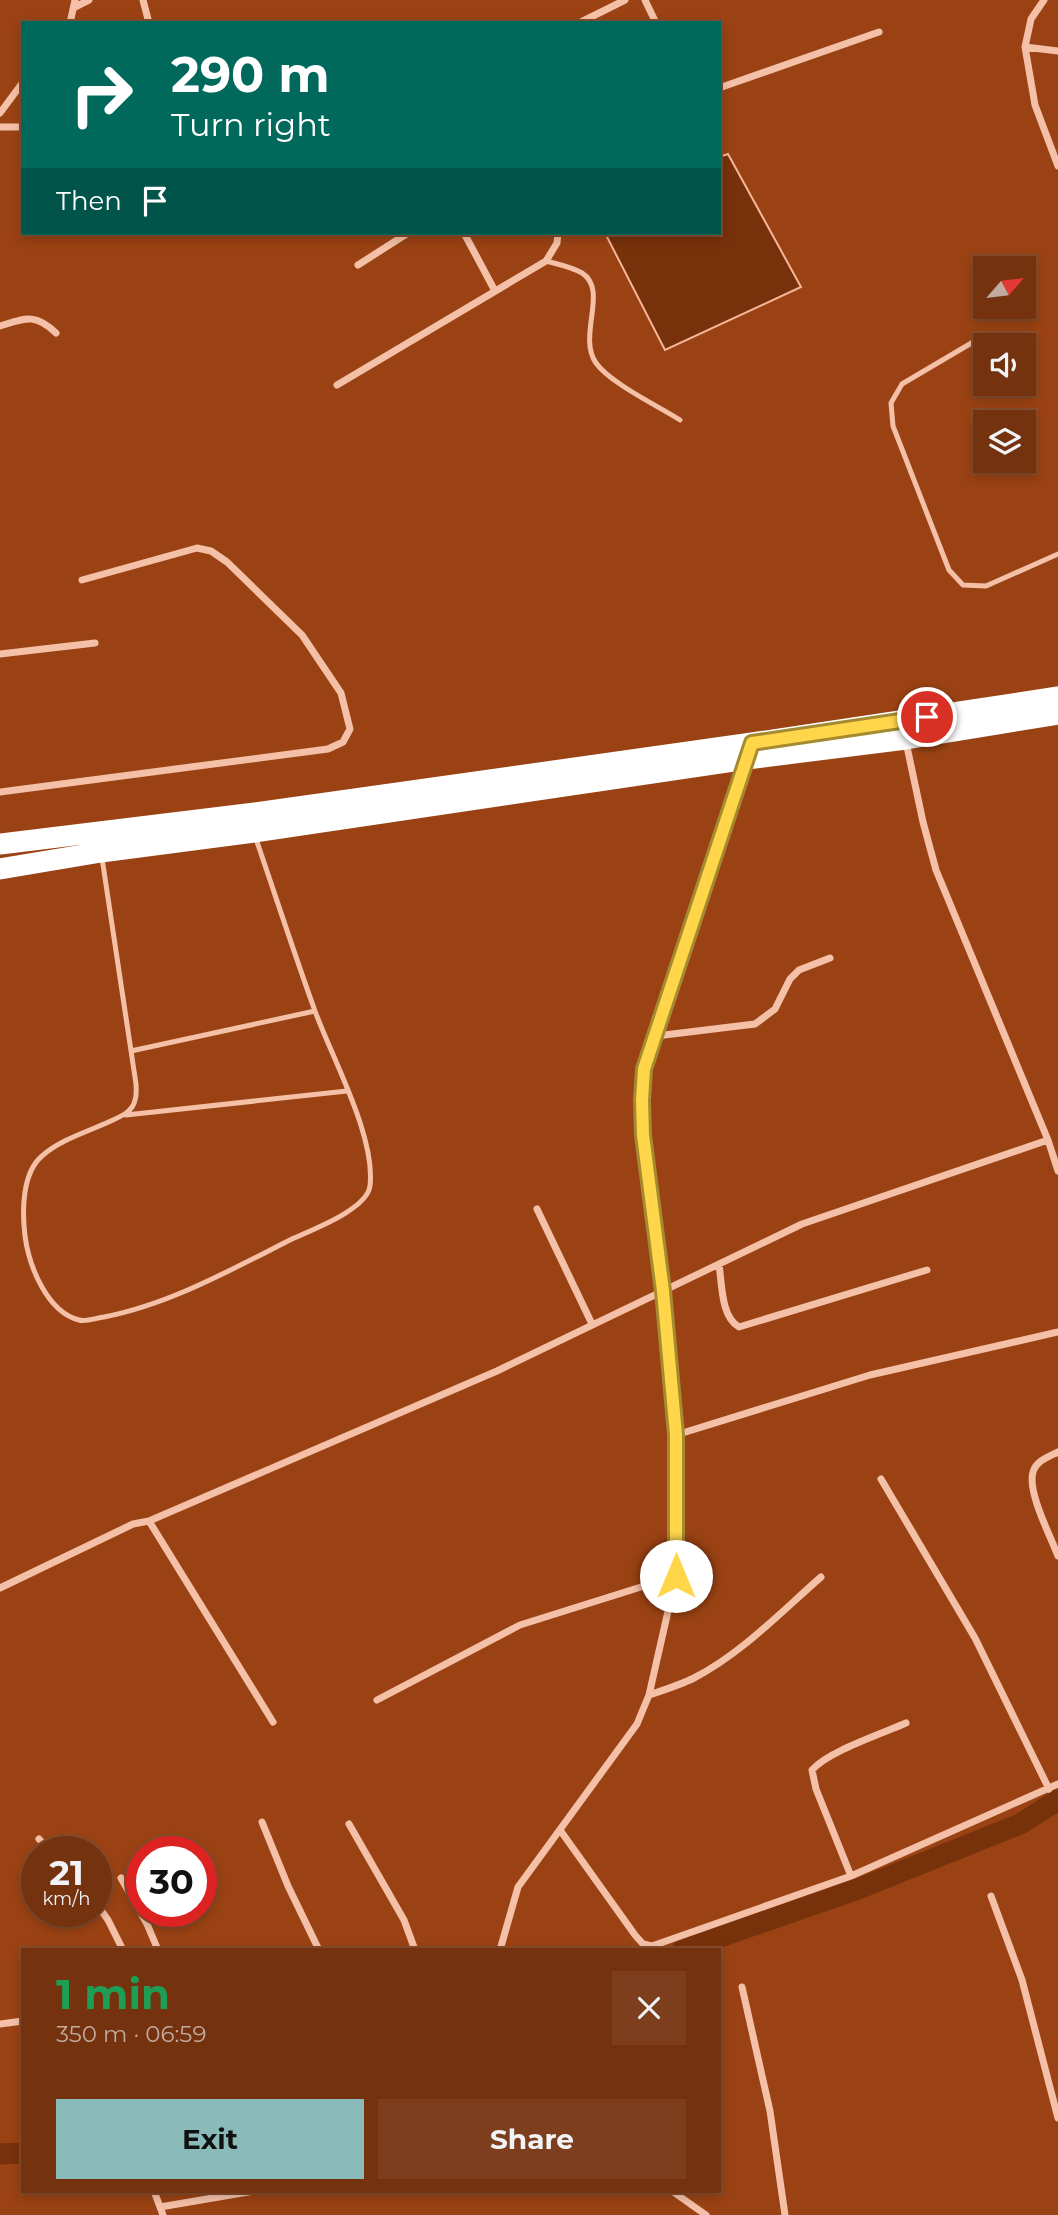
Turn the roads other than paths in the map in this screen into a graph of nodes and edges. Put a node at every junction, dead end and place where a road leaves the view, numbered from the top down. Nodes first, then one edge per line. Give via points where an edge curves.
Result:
1 (89, 0) edge
2 (143, 0) edge
3 (625, 0) edge
4 (645, 0) edge
5 (1044, 0) edge
6 (75, 3) edge
7 (70, 21) edge
8 (148, 21) edge
9 (583, 21) edge
10 (655, 21) edge
11 (879, 32) dead end
12 (1025, 47) junction
13 (1058, 51) edge
14 (21, 85) edge
15 (721, 87) edge
16 (0, 113) edge
17 (0, 127) edge
18 (21, 127) edge
19 (1058, 166) edge
20 (405, 235) edge
21 (465, 235) edge
22 (558, 235) edge
23 (546, 261) junction
24 (359, 265) dead end
25 (495, 291) junction
26 (0, 326) edge
27 (56, 333) dead end
28 (973, 342) edge
29 (337, 385) dead end
30 (680, 420) dead end
31 (1058, 554) edge
32 (82, 580) dead end
33 (95, 643) dead end
34 (0, 654) edge
35 (1058, 697) edge
36 (1058, 714) edge
37 (903, 730) junction
38 (750, 751) junction
39 (0, 792) edge
40 (98, 831) junction
41 (254, 832) junction
42 (0, 844) edge
43 (102, 852) junction
44 (0, 869) edge
45 (830, 958) dead end
46 (315, 1011) junction
47 (656, 1036) junction
48 (131, 1051) junction
49 (347, 1091) junction
50 (125, 1115) junction
51 (1048, 1140) junction
52 (1058, 1171) edge
53 (537, 1209) dead end
54 (719, 1264) junction
55 (927, 1270) dead end
56 (663, 1291) junction
57 (592, 1324) junction
58 (1058, 1332) edge
59 (676, 1435) junction
60 (1058, 1452) edge
61 (881, 1479) dead end
62 (149, 1521) junction
63 (1058, 1556) edge
64 (676, 1576) junction
65 (821, 1577) dead end
66 (0, 1588) edge
67 (649, 1695) junction
68 (377, 1700) dead end
69 (273, 1722) dead end
70 (906, 1723) dead end
71 (1058, 1784) edge
72 (1049, 1789) junction
73 (262, 1822) dead end
74 (349, 1824) dead end
75 (560, 1830) junction
76 (851, 1876) junction
77 (121, 1878) dead end
78 (991, 1896) dead end
79 (112, 1927) edge
80 (122, 1948) edge
81 (157, 1948) edge
82 (318, 1948) edge
83 (414, 1948) edge
84 (501, 1948) edge
85 (742, 1987) dead end
86 (21, 2021) edge
87 (0, 2024) edge
88 (1058, 2118) edge
89 (155, 2193) edge
90 (245, 2193) edge
91 (676, 2193) edge
92 (161, 2211) edge
93 (706, 2215) edge
94 (785, 2215) edge

1 - 6 street
2 - 8 street
3 - 9 street
4 - 10 street
5 - 12 street via 1031,19
6 - 7 street
11 - 15 street
12 - 13 street
12 - 19 street via 1035,105
14 - 16 street
17 - 18 street
20 - 24 street
21 - 25 street
22 - 23 street
23 - 25 street
23 - 30 lane via 582,273 592,282 588,348 595,362 606,374
25 - 29 street
26 - 27 street via 31,319 44,321
28 - 31 lane via 902,384 891,402 892,426 949,570 963,585 986,586
32 - 39 street via 197,548 211,551 302,635 341,693 350,729 344,742 327,749
33 - 34 street
35 - 37 highway
36 - 37 highway
37 - 38 highway
37 - 51 street via 936,870
38 - 40 highway
38 - 41 highway
38 - 47 street
40 - 42 highway
40 - 43 lane
41 - 43 highway
41 - 46 lane
43 - 44 highway
43 - 48 lane
45 - 47 street via 799,970 775,1009 755,1024
46 - 48 lane
46 - 49 lane
47 - 56 street via 644,1069 642,1100
48 - 50 lane via 135,1102
49 - 50 lane
49 - 50 lane via 366,1140 371,1169 370,1190 359,1203 196,1286 122,1313 81,1321 61,1313 49,1300 33,1263 23,1210 30,1173 49,1151
51 - 52 street
51 - 54 street via 802,1224
53 - 57 street
54 - 55 street via 727,1313 739,1327
54 - 56 street
56 - 57 street
56 - 59 street
57 - 62 street via 497,1371
58 - 59 street via 870,1375
59 - 64 street
60 - 63 street via 1042,1459 1033,1471 1033,1489
61 - 72 street via 975,1638
62 - 66 street via 133,1524
62 - 69 street
64 - 67 street
64 - 68 street via 520,1625
65 - 67 street via 725,1657 694,1678
67 - 75 street via 637,1724
70 - 76 street via 835,1754 813,1770 816,1789
71 - 72 street
72 - 76 street
73 - 82 street
74 - 83 street via 404,1920
75 - 76 street via 635,1936 652,1946
75 - 84 street via 518,1887
77 - 81 street
78 - 88 street via 1021,1980
79 - 80 street
85 - 94 street via 770,2111
86 - 87 street
89 - 92 street
90 - 92 street
91 - 93 street

